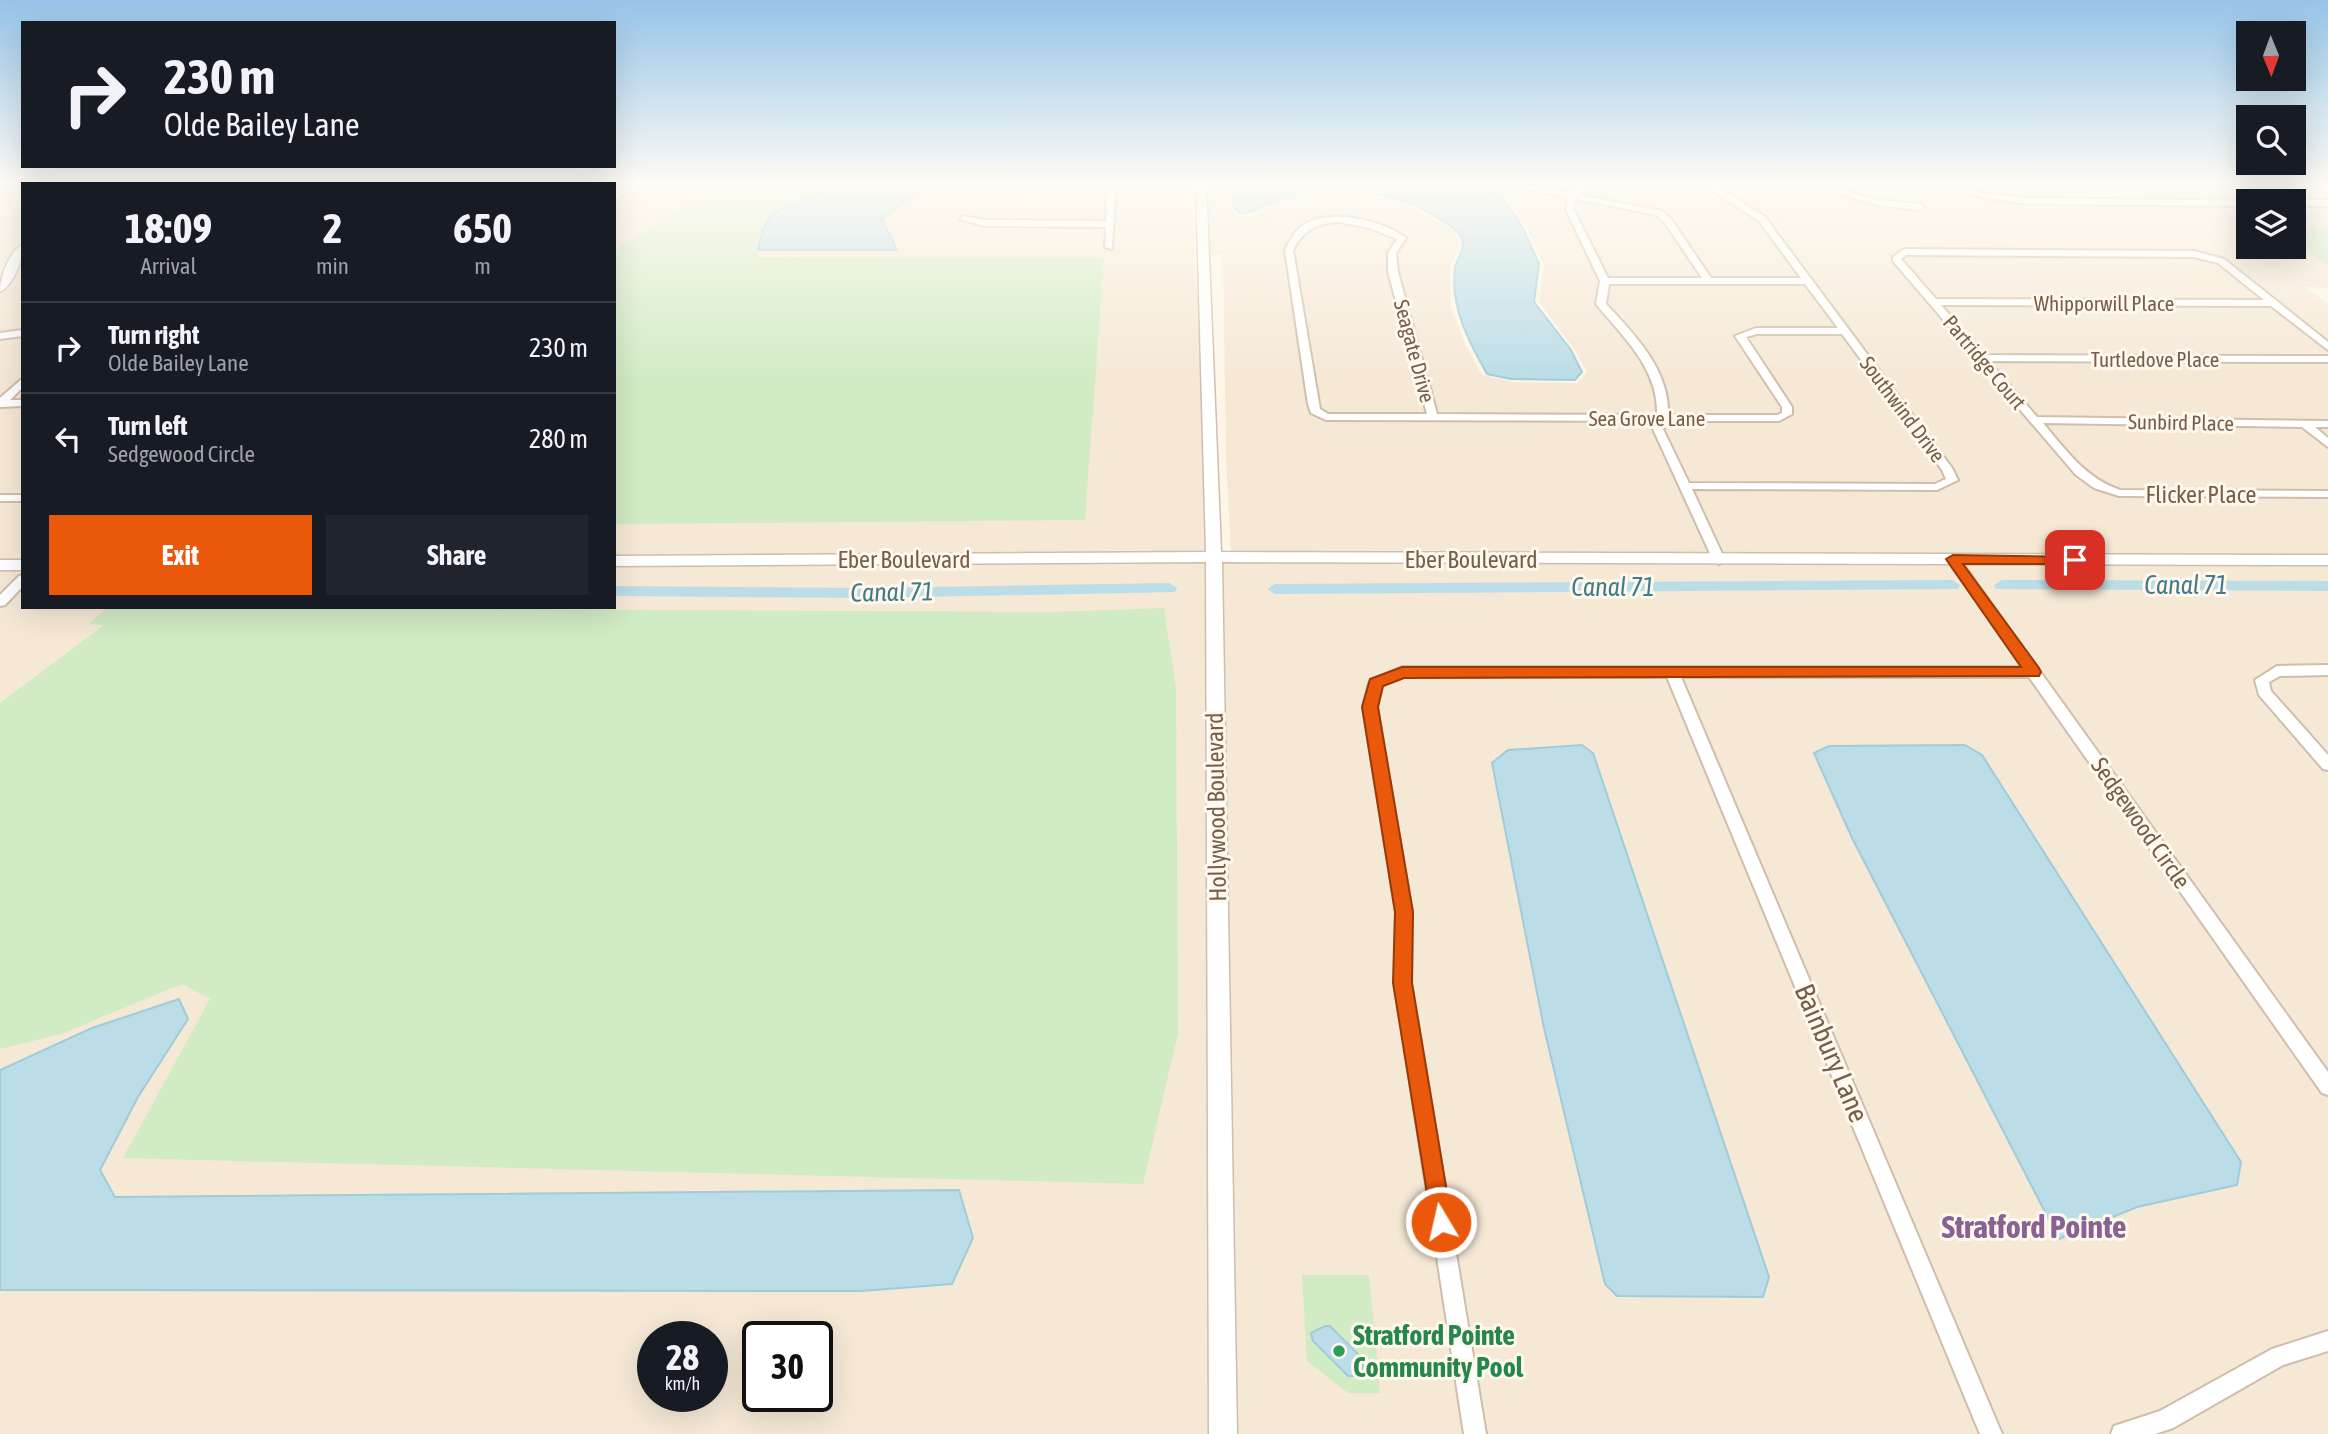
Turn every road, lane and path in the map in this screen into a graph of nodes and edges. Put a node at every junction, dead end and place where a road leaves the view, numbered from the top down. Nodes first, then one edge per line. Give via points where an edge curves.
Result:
1 (1202, 248) edge
2 (1290, 248) edge
3 (1396, 248) edge
4 (1589, 248) edge
5 (1685, 248) edge
6 (1783, 248) edge
7 (21, 251) edge
8 (1605, 281) junction
9 (1707, 281) junction
10 (1807, 281) junction
11 (0, 289) edge
12 (1936, 302) junction
13 (2273, 303) junction
14 (1845, 331) junction
15 (21, 334) edge
16 (0, 336) edge
17 (2328, 347) edge
18 (1982, 358) junction
19 (2328, 359) edge
20 (21, 383) edge
21 (0, 403) edge
22 (21, 403) edge
23 (1313, 404) joint
24 (1433, 418) junction
25 (1664, 418) junction
26 (2034, 420) junction
27 (2305, 424) junction
28 (2328, 424) edge
29 (2328, 444) edge
30 (2080, 473) joint
31 (1683, 486) junction
32 (2328, 494) edge
33 (0, 498) edge
34 (21, 498) edge
35 (1214, 557) junction
36 (1953, 559) junction
37 (1719, 560) junction
38 (2328, 560) edge
39 (616, 561) edge
40 (0, 565) edge
41 (21, 565) edge
42 (21, 581) edge
43 (0, 602) edge
44 (2328, 670) edge
45 (1672, 672) junction
46 (2033, 672) junction
47 (2328, 765) edge
48 (2328, 1087) edge
49 (2328, 1342) edge
50 (1223, 1434) edge
51 (1475, 1434) edge
52 (1991, 1434) edge
53 (2122, 1434) edge

1 - 35 street, Hollywood Boulevard
2 - 23 street, Seagate Drive
3 - 24 street, Seagate Drive via 1393,272
4 - 8 street
5 - 9 street
6 - 10 street, Southwind Drive
7 - 11 street
8 - 9 street
8 - 25 street via 1601,304 1636,343 1661,390
9 - 10 street
10 - 14 street, Southwind Drive
12 - 13 street, Whipporwill Place
12 - 13 street, Partridge Court via 1896,259 1904,252 2194,254 2221,261
12 - 18 street, Partridge Court
13 - 17 street
14 - 25 street, Sea Grove Lane via 1756,331 1740,336 1787,407 1784,416
14 - 31 street, Southwind Drive via 1948,470 1952,476 1949,483 1937,487
15 - 16 street
18 - 19 street, Turtledove Place
18 - 26 street, Partridge Court
20 - 21 street
21 - 22 street
23 - 24 street, Sea Grove Lane via 1318,413 1331,418
24 - 25 street, Sea Grove Lane
25 - 31 street via 1658,429
26 - 27 street, Sunbird Place
26 - 30 street, Partridge Court
27 - 28 street, Sunbird Place
27 - 29 street
30 - 32 street, Flicker Place via 2119,493
31 - 37 street
33 - 34 street
35 - 37 street, Eber Boulevard
35 - 39 street, Eber Boulevard
35 - 50 street, Hollywood Boulevard
36 - 37 street, Eber Boulevard
36 - 38 street, Eber Boulevard
36 - 46 street, Sedgewood Circle
40 - 41 street
42 - 43 street
44 - 47 street via 2277,671 2262,680 2264,692
45 - 46 street
45 - 51 street via 1402,672 1376,683 1370,707 1404,912 1403,983
45 - 52 street, Bainbury Lane
46 - 48 street, Sedgewood Circle
49 - 53 street via 2280,1356 2165,1420

